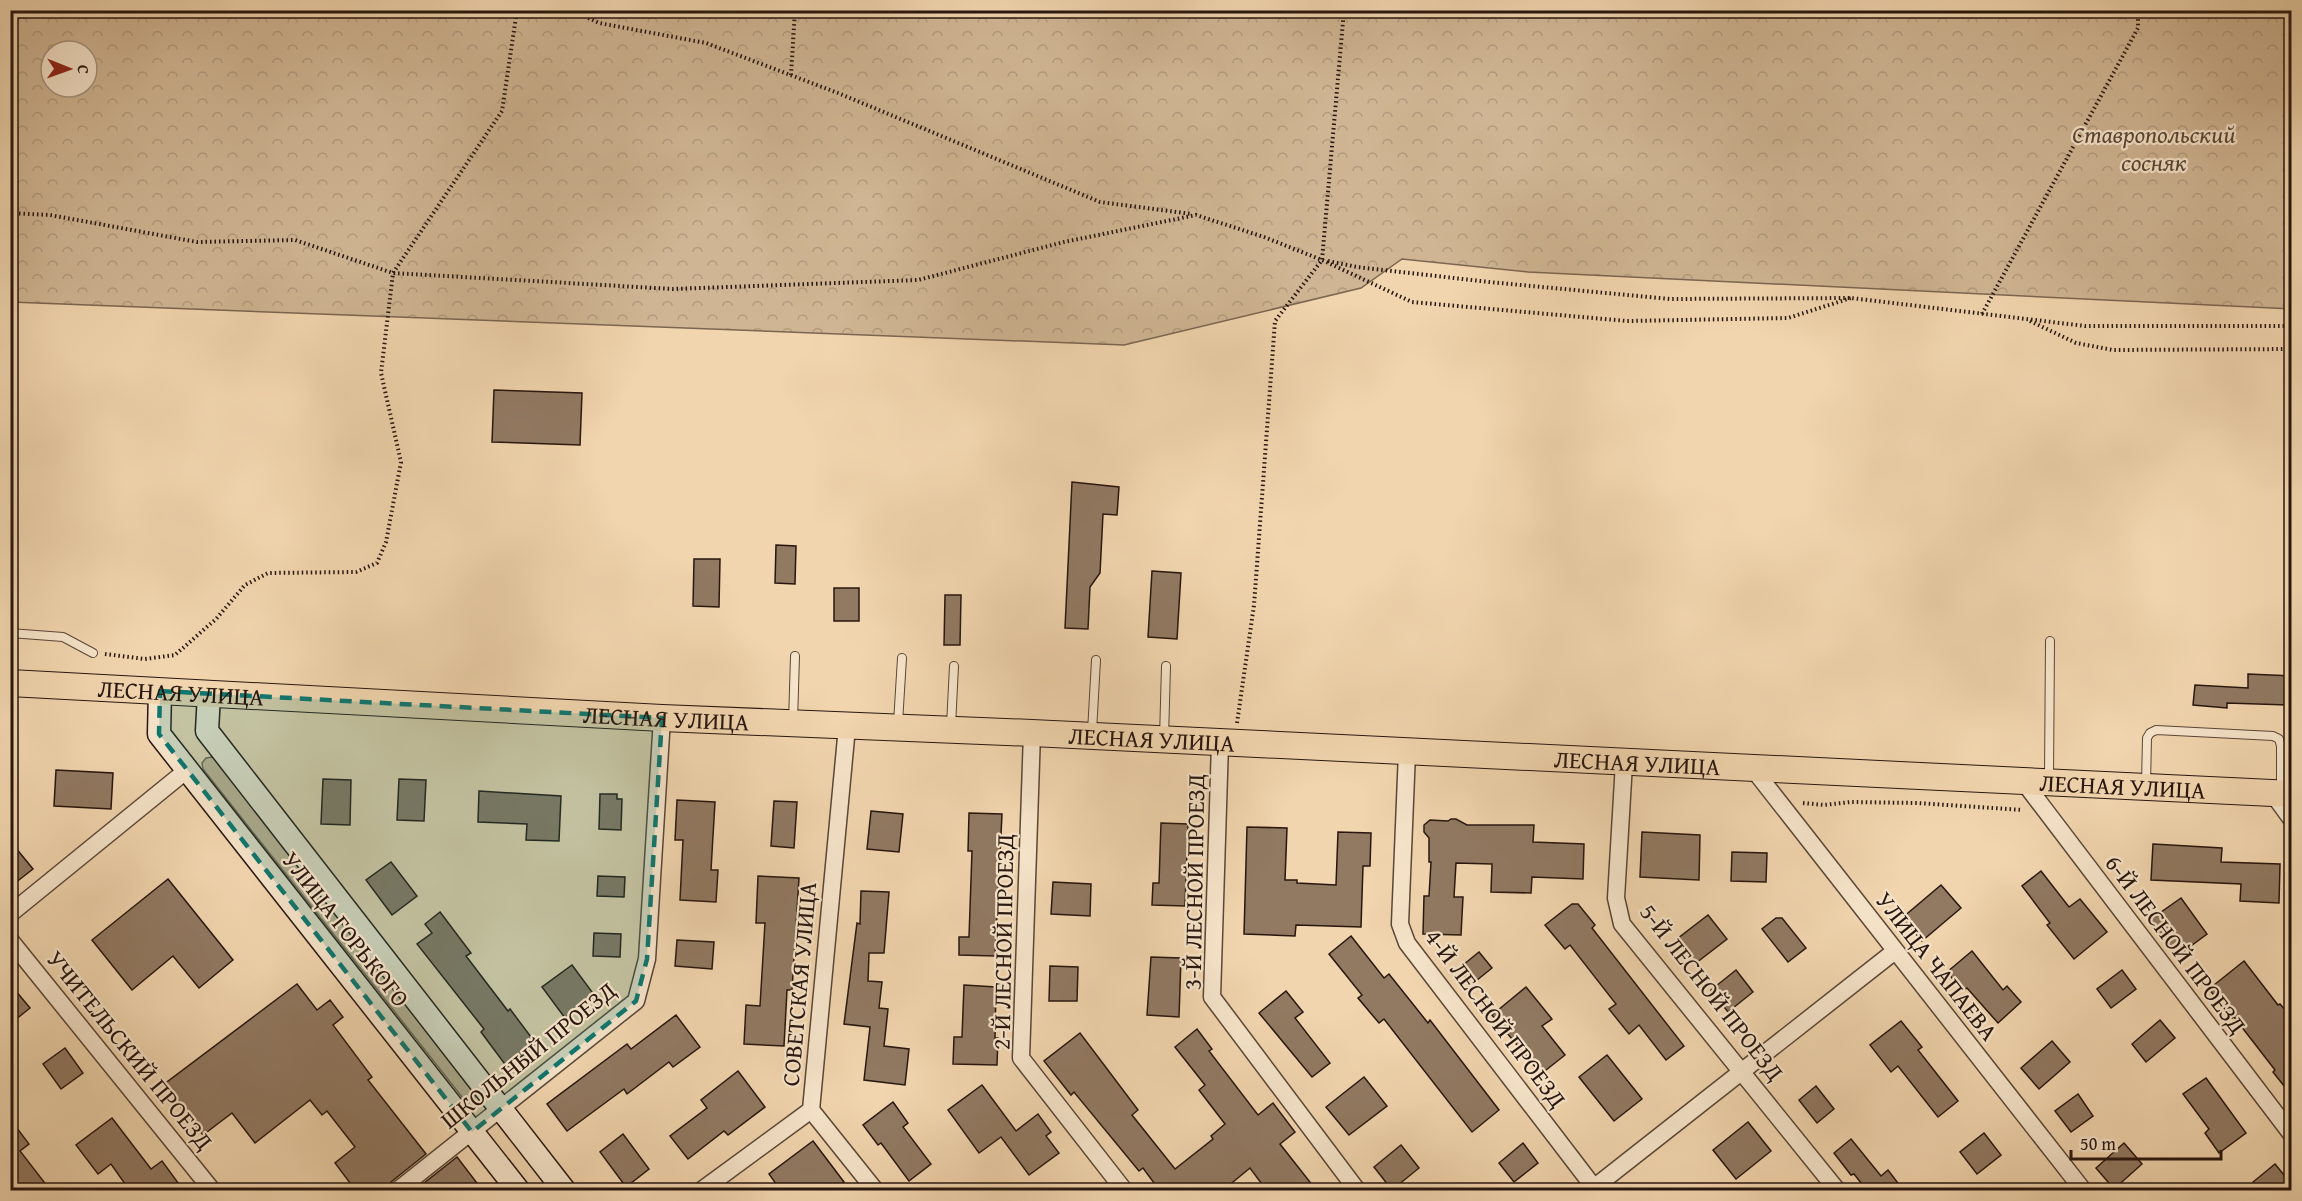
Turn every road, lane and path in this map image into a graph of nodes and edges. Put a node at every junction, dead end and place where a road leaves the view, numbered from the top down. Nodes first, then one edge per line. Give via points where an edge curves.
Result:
1 (517, 10) edge
2 (572, 10) edge
3 (795, 10) edge
4 (1344, 10) edge
5 (2138, 10) edge
6 (791, 75) junction
7 (10, 213) edge
8 (1196, 215) junction
9 (1322, 260) junction
10 (393, 273) junction
11 (1851, 298) junction
12 (1982, 314) junction
13 (2026, 319) junction
14 (2292, 326) edge
15 (2292, 349) edge
16 (10, 633) edge
17 (2050, 641) dead end
18 (93, 653) joint
19 (795, 656) dead end
20 (902, 658) dead end
21 (1096, 660) dead end
22 (954, 666) dead end
23 (1166, 666) dead end
24 (10, 683) edge
25 (160, 691) junction
26 (209, 694) junction
27 (662, 718) junction
28 (1237, 723) dead end
29 (793, 724) junction
30 (847, 727) junction
31 (898, 729) junction
32 (951, 730) junction
33 (1032, 733) junction
34 (1092, 736) junction
35 (1164, 740) junction
36 (1220, 743) junction
37 (1407, 752) junction
38 (1624, 763) junction
39 (187, 770) junction
40 (1754, 770) junction
41 (2023, 782) junction
42 (2049, 783) junction
43 (2146, 788) junction
44 (2282, 794) edge
45 (1796, 802) dead end
46 (2046, 811) junction
47 (2292, 820) edge
48 (10, 914) edge
49 (10, 940) edge
50 (1895, 951) junction
51 (1744, 1073) junction
52 (501, 1110) junction
53 (811, 1110) junction
54 (472, 1132) junction
55 (2292, 1135) edge
56 (1594, 1190) edge
57 (212, 1191) edge
58 (398, 1191) edge
59 (518, 1191) edge
60 (564, 1191) edge
61 (702, 1191) edge
62 (875, 1191) edge
63 (1124, 1191) edge
64 (1357, 1191) edge
65 (1837, 1191) edge
66 (2083, 1191) edge

1 - 10 path via 502,111
2 - 6 path via 598,23 706,43
3 - 6 path
4 - 9 path
5 - 12 path via 2138,28
6 - 8 path via 1100,201
7 - 10 path via 50,215 197,242 295,240
8 - 9 path
8 - 10 path via 1064,242 918,280 673,289
9 - 11 path via 1478,281 1670,299
9 - 11 path via 1412,302 1627,321 1788,318
9 - 28 path via 1275,321 1254,605
10 - 18 path via 381,373 401,462 386,542 377,563 356,572 268,573 245,585 216,619 175,655 145,659
11 - 12 path
12 - 13 path
13 - 14 path via 2085,326
13 - 15 path via 2076,343 2113,351
16 - 18 lane via 63,637
17 - 42 lane
19 - 29 lane
20 - 31 lane
21 - 34 lane
22 - 32 lane
23 - 35 lane
24 - 25 main road, ЛЕСНАЯ УЛИЦА
25 - 26 main road, ЛЕСНАЯ УЛИЦА
25 - 39 main road, УЛИЦА ГОРЬКОГО via 159,734
26 - 27 main road, ЛЕСНАЯ УЛИЦА
26 - 52 main road, УЛИЦА ГОРЬКОГО via 207,731
27 - 29 main road, ЛЕСНАЯ УЛИЦА
27 - 52 street, ШКОЛЬНЫЙ ПРОЕЗД via 647,959 636,1001
29 - 30 main road, ЛЕСНАЯ УЛИЦА
30 - 31 main road, ЛЕСНАЯ УЛИЦА
30 - 53 street, СОВЕТСКАЯ УЛИЦА
31 - 32 main road, ЛЕСНАЯ УЛИЦА
32 - 33 main road, ЛЕСНАЯ УЛИЦА
33 - 34 main road, ЛЕСНАЯ УЛИЦА
33 - 63 street, 2-Й ЛЕСНОЙ ПРОЕЗД via 1021,1058
34 - 35 main road, ЛЕСНАЯ УЛИЦА
35 - 36 main road, ЛЕСНАЯ УЛИЦА
36 - 37 main road, ЛЕСНАЯ УЛИЦА
36 - 64 street, 3-Й ЛЕСНОЙ ПРОЕЗД via 1212,997
37 - 38 main road, ЛЕСНАЯ УЛИЦА
37 - 56 street, 4-Й ЛЕСНОЙ ПРОЕЗД via 1400,924 1407,943
38 - 40 main road, ЛЕСНАЯ УЛИЦА
38 - 51 street, 5-Й ЛЕСНОЙ ПРОЕЗД via 1616,898 1623,924
39 - 48 street
39 - 54 main road, УЛИЦА ГОРЬКОГО
40 - 41 main road, ЛЕСНАЯ УЛИЦА
40 - 50 street, УЛИЦА ЧАПАЕВА
41 - 42 main road, ЛЕСНАЯ УЛИЦА
41 - 46 street, 6-Й ЛЕСНОЙ ПРОЕЗД
42 - 43 main road, ЛЕСНАЯ УЛИЦА
43 - 44 main road, ЛЕСНАЯ УЛИЦА
43 - 44 lane via 2147,738 2156,730 2279,739
44 - 47 street
45 - 46 path via 1917,803
46 - 55 street, 6-Й ЛЕСНОЙ ПРОЕЗД
49 - 57 street, УЧИТЕЛЬСКИЙ ПРОЕЗД
50 - 51 street
50 - 66 street, УЛИЦА ЧАПАЕВА
51 - 56 street
51 - 65 street, 5-Й ЛЕСНОЙ ПРОЕЗД
52 - 54 street, ШКОЛЬНЫЙ ПРОЕЗД
52 - 60 main road, УЛИЦА ГОРЬКОГО
53 - 61 street, СОВЕТСКАЯ УЛИЦА
53 - 62 street
54 - 58 street, ШКОЛЬНЫЙ ПРОЕЗД
54 - 59 main road, УЛИЦА ГОРЬКОГО

